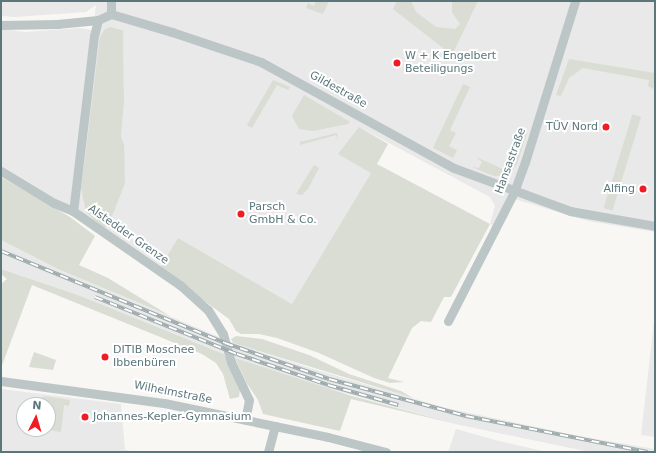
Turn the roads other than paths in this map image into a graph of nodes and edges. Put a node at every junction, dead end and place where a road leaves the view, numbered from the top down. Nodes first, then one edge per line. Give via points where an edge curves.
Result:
1 (111, 1) edge
2 (575, 1) edge
3 (110, 14) junction
4 (98, 20) junction
5 (1, 25) edge
6 (1, 171) edge
7 (514, 192) junction
8 (73, 211) junction
9 (655, 226) edge
10 (448, 321) dead end
11 (1, 381) edge
12 (245, 420) junction
13 (275, 426) junction
14 (268, 452) edge
15 (386, 452) edge

1 - 3 street
2 - 7 street, Hansastraße via 526,162
3 - 4 street
3 - 7 street, Gildestraße via 261,62 454,168
4 - 5 street
4 - 8 street, Alstedder Grenze
6 - 8 street via 54,203
7 - 9 street, Gildestraße via 570,211
7 - 10 street, Hansastraße
8 - 12 street, Alstedder Grenze via 180,285 208,310 223,334 231,362 248,400
11 - 12 street, Wilhelmstraße via 157,402
12 - 13 street, Wilhelmstraße
13 - 14 street
13 - 15 street, Wilhelmstraße

